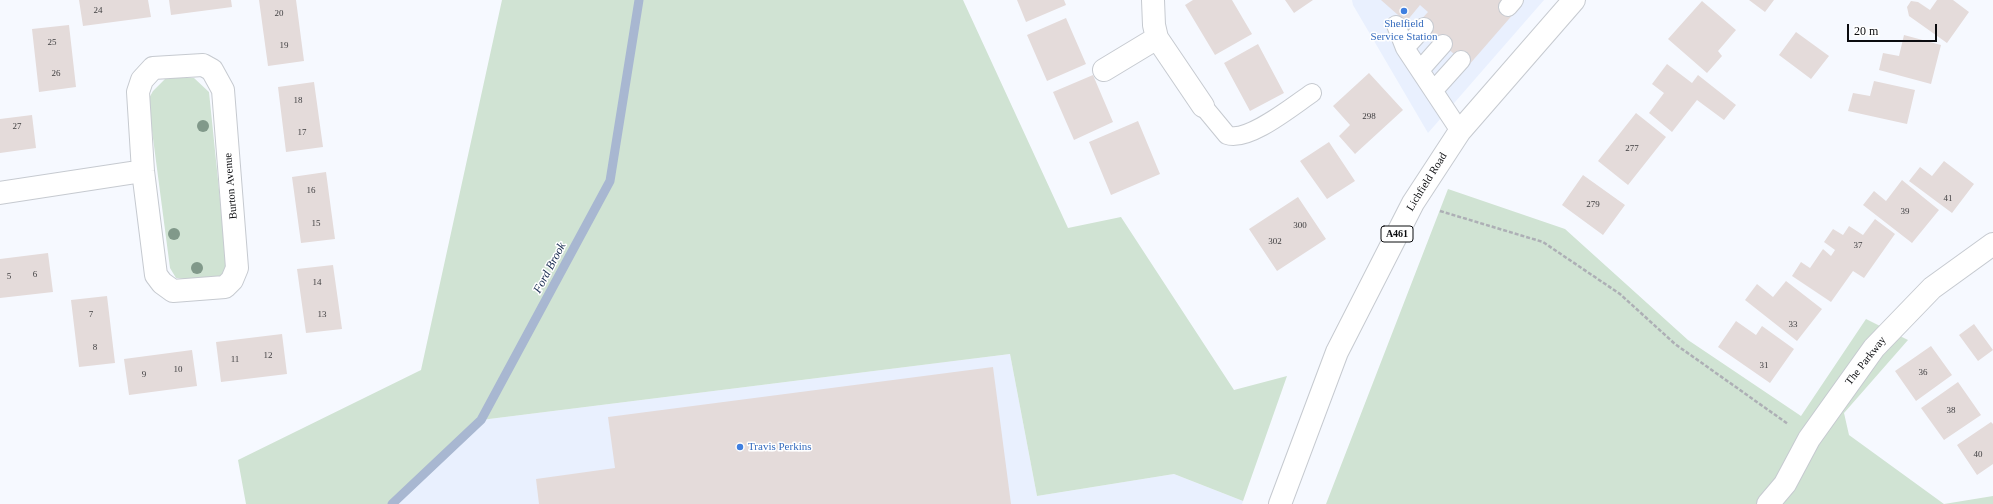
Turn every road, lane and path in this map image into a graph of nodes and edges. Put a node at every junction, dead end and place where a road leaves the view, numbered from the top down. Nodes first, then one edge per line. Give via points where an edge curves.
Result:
1 (1153, 0) edge
2 (1573, 0) edge
3 (1396, 25) dead end
4 (1424, 27) dead end
5 (1157, 38) junction
6 (1443, 44) dead end
7 (1404, 48) junction
8 (1461, 60) dead end
9 (1104, 70) dead end
10 (1420, 70) junction
11 (1434, 90) junction
12 (1312, 93) dead end
13 (1203, 106) joint
14 (1460, 131) junction
15 (142, 171) junction
16 (0, 193) edge
17 (1413, 203) junction
18 (1993, 244) edge
19 (1809, 439) junction
20 (1280, 504) edge
21 (1768, 504) edge

1 - 5 main road
2 - 14 main road, Lichfield Road / A461
3 - 7 lane
4 - 7 lane
5 - 9 main road
5 - 13 main road
6 - 10 lane
7 - 10 lane
8 - 11 lane
10 - 11 lane
11 - 14 lane
12 - 13 lane via 1269,122 1244,135 1236,136 1227,135
14 - 17 main road, Lichfield Road / A461
15 - 15 main road, Burton Avenue via 138,92 142,80 153,68 202,65 212,70 223,90 237,268 232,280 225,287 173,291 156,275
15 - 16 main road
17 - 19 path via 1543,242 1620,294 1675,344
17 - 20 main road, Lichfield Road / A461 via 1337,352
18 - 19 main road, The Parkway via 1932,288 1874,348
19 - 21 main road, The Parkway via 1785,484

